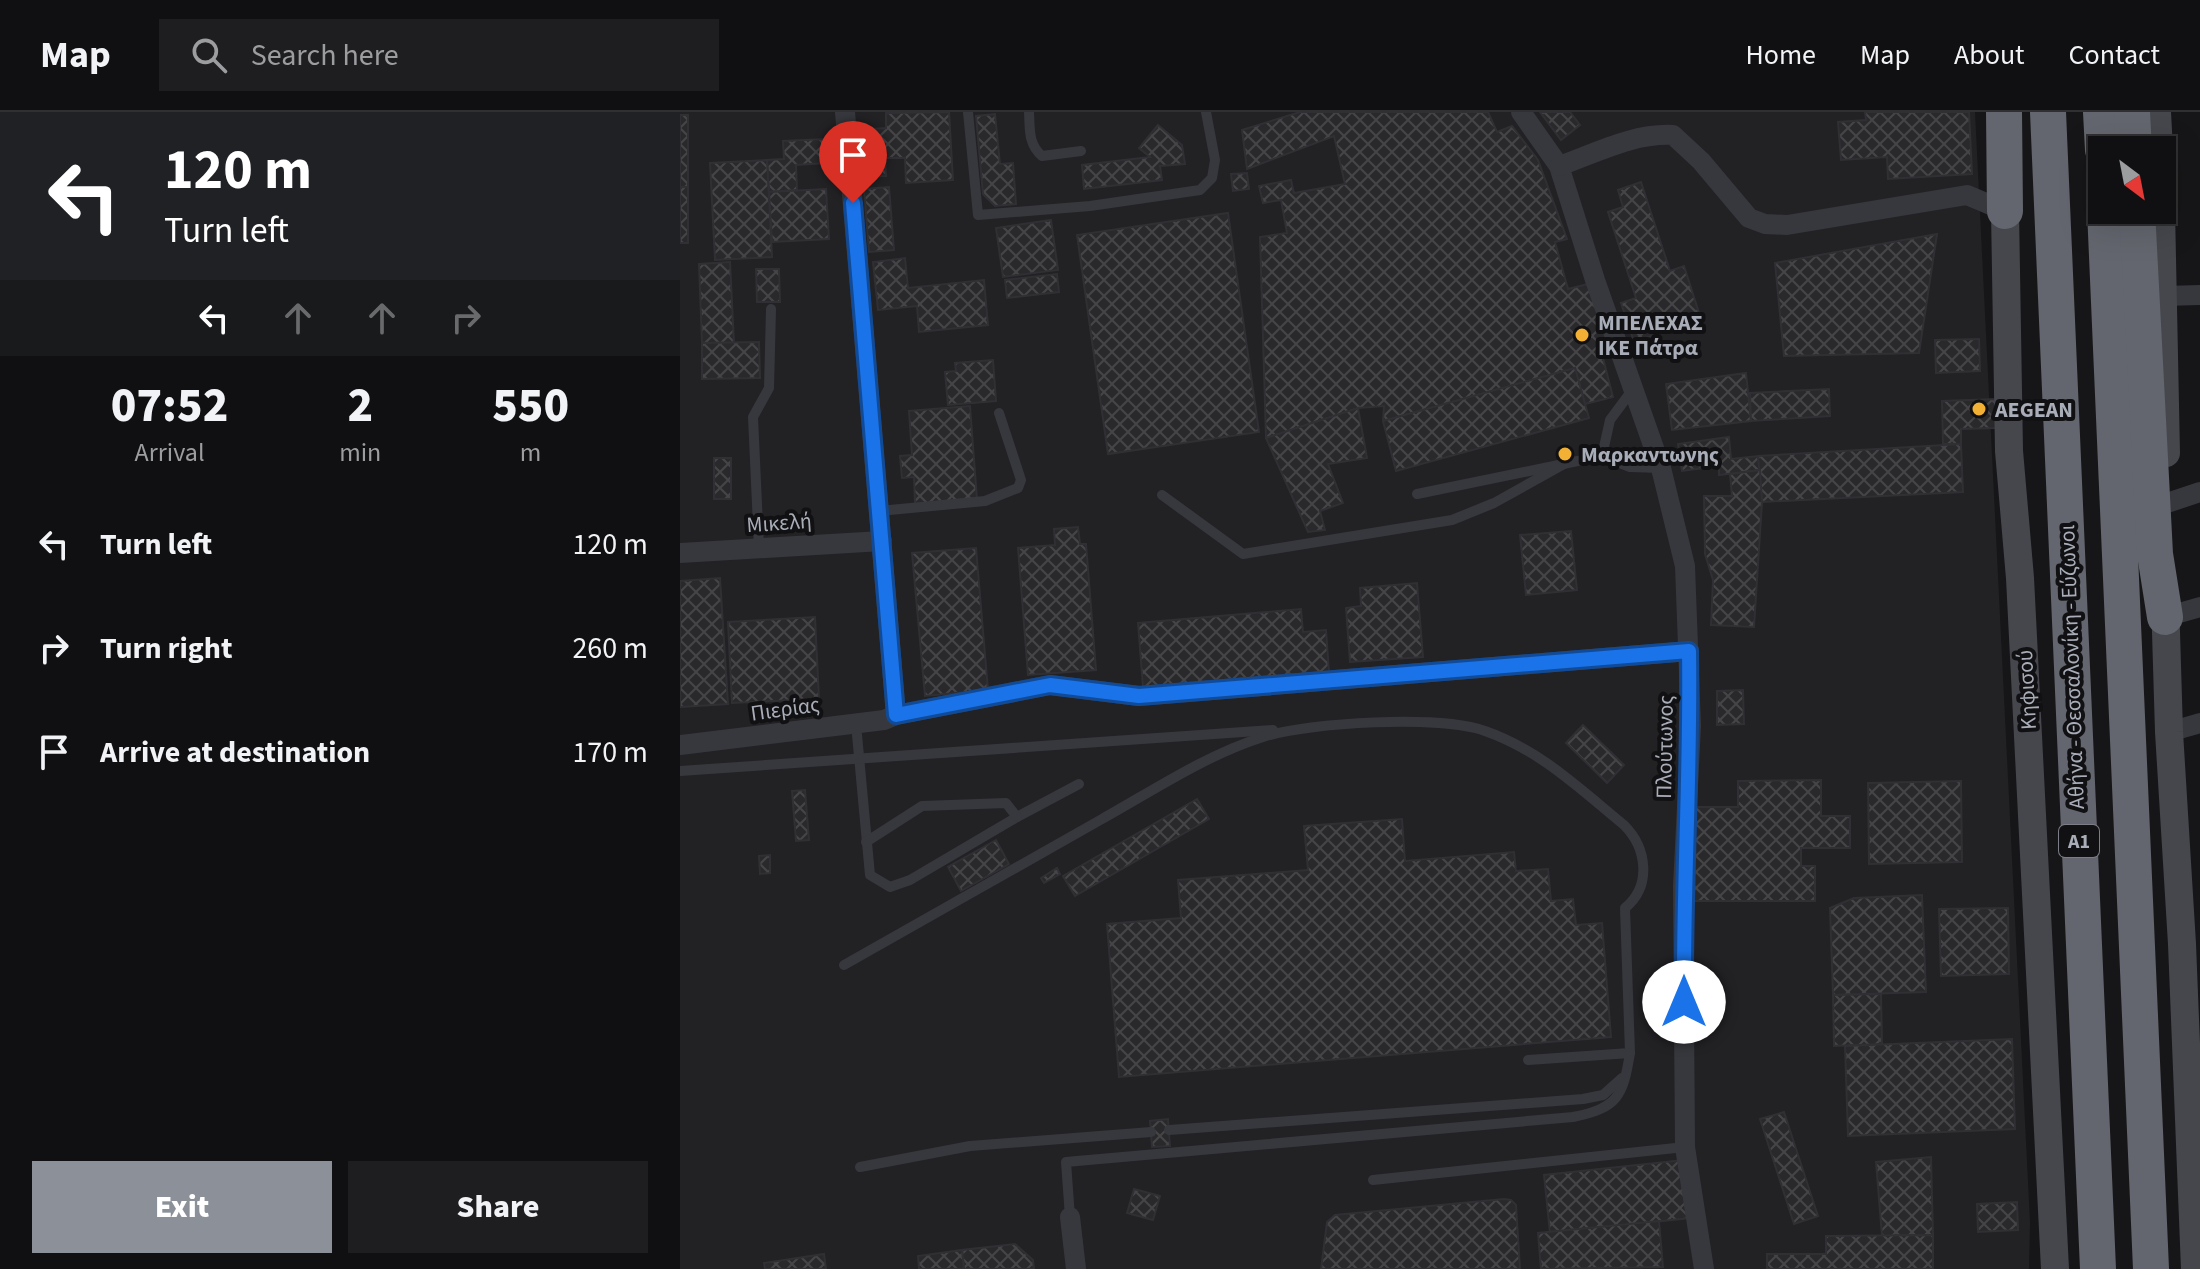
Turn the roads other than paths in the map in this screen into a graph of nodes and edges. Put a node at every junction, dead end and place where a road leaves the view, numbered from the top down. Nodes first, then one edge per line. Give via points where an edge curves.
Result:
1 (845, 112) edge
2 (968, 112) edge
3 (1029, 112) edge
4 (1206, 112) edge
5 (1521, 112) edge
6 (1988, 112) edge
7 (2004, 112) edge
8 (2048, 112) edge
9 (2101, 112) edge
10 (2132, 112) edge
11 (2157, 112) edge
12 (2102, 136) edge
13 (2133, 136) edge
14 (2158, 136) edge
15 (1081, 151) dead end
16 (1559, 166) junction
17 (2005, 211) junction
18 (2106, 224) edge
19 (2138, 224) edge
20 (2161, 224) edge
21 (2200, 295) edge
22 (2164, 296) junction
23 (771, 309) dead end
24 (1634, 388) junction
25 (999, 413) dead end
26 (1602, 456) junction
27 (1566, 463) junction
28 (1661, 468) junction
29 (2200, 492) edge
30 (1417, 494) dead end
31 (1162, 495) dead end
32 (2167, 503) junction
33 (879, 511) junction
34 (882, 541) junction
35 (759, 548) junction
36 (680, 553) edge
37 (2200, 607) edge
38 (2165, 617) junction
39 (1689, 651) junction
40 (896, 715) junction
41 (2200, 723) edge
42 (856, 724) junction
43 (1310, 727) junction
44 (2169, 732) junction
45 (680, 745) edge
46 (858, 757) junction
47 (680, 771) edge
48 (1079, 784) dead end
49 (1017, 817) junction
50 (866, 842) junction
51 (2191, 942) edge
52 (844, 965) dead end
53 (1630, 1053) junction
54 (1528, 1060) dead end
55 (1169, 1130) dead end
56 (1151, 1132) dead end
57 (1685, 1147) junction
58 (860, 1167) dead end
59 (1373, 1180) dead end
60 (1070, 1217) joint
61 (1076, 1269) edge
62 (1704, 1269) edge
63 (2055, 1269) edge
64 (2098, 1269) edge
65 (2151, 1269) edge
66 (2195, 1269) edge

1 - 33 street
2 - 4 lane via 978,215 1200,190 1212,178 1215,160
3 - 15 lane via 1030,138 1042,156
5 - 16 street, Πλούτωνος
6 - 17 main road, Κηφισού
7 - 17 highway
8 - 64 highway, Αθήνα - Θεσσαλονίκη - Εύζωνοι / Α1
9 - 12 highway
10 - 13 highway
11 - 14 main road
16 - 17 street via 1632,139 1673,135 1749,218 1765,224 1787,225 1967,195
16 - 24 street, Πλούτωνος
17 - 63 main road, Κηφισού via 2009,451
18 - 65 highway, Α1
19 - 38 highway via 2155,554
20 - 22 main road
21 - 22 street
22 - 32 main road
23 - 35 lane via 769,388 753,417
24 - 26 lane via 1610,420
24 - 28 street, Πλούτωνος
25 - 33 lane via 1021,480 1018,488 985,501
26 - 27 lane
26 - 28 lane via 1630,467
27 - 30 lane
27 - 31 lane via 1452,520 1243,554
28 - 39 street, Πλούτωνος via 1685,566
29 - 32 street
32 - 38 main road
33 - 34 street
34 - 35 street, Μικελή
34 - 40 street
35 - 36 street, Μικελή
37 - 38 street
38 - 44 main road
39 - 40 street, Πιερίας via 1139,696 1050,685
39 - 57 street, Πλούτωνος via 1683,886
40 - 42 street, Πιερίας
41 - 44 street
42 - 45 street, Πιερίας
42 - 46 lane
43 - 46 lane
43 - 52 lane via 1265,737 1193,768
43 - 53 lane via 1407,722 1483,730 1547,761 1636,836 1643,878 1625,908
44 - 51 main road
46 - 47 lane
46 - 50 lane
48 - 49 lane
49 - 50 lane via 1006,803 922,806
49 - 50 lane via 890,887 870,875
51 - 66 main road
53 - 54 lane
53 - 55 lane via 1618,1084 1603,1095 1583,1099
53 - 60 lane via 1625,1084 1614,1101 1594,1113 1066,1162
56 - 58 lane via 970,1146
57 - 59 lane
57 - 62 street, Πλούτωνος
60 - 61 street

